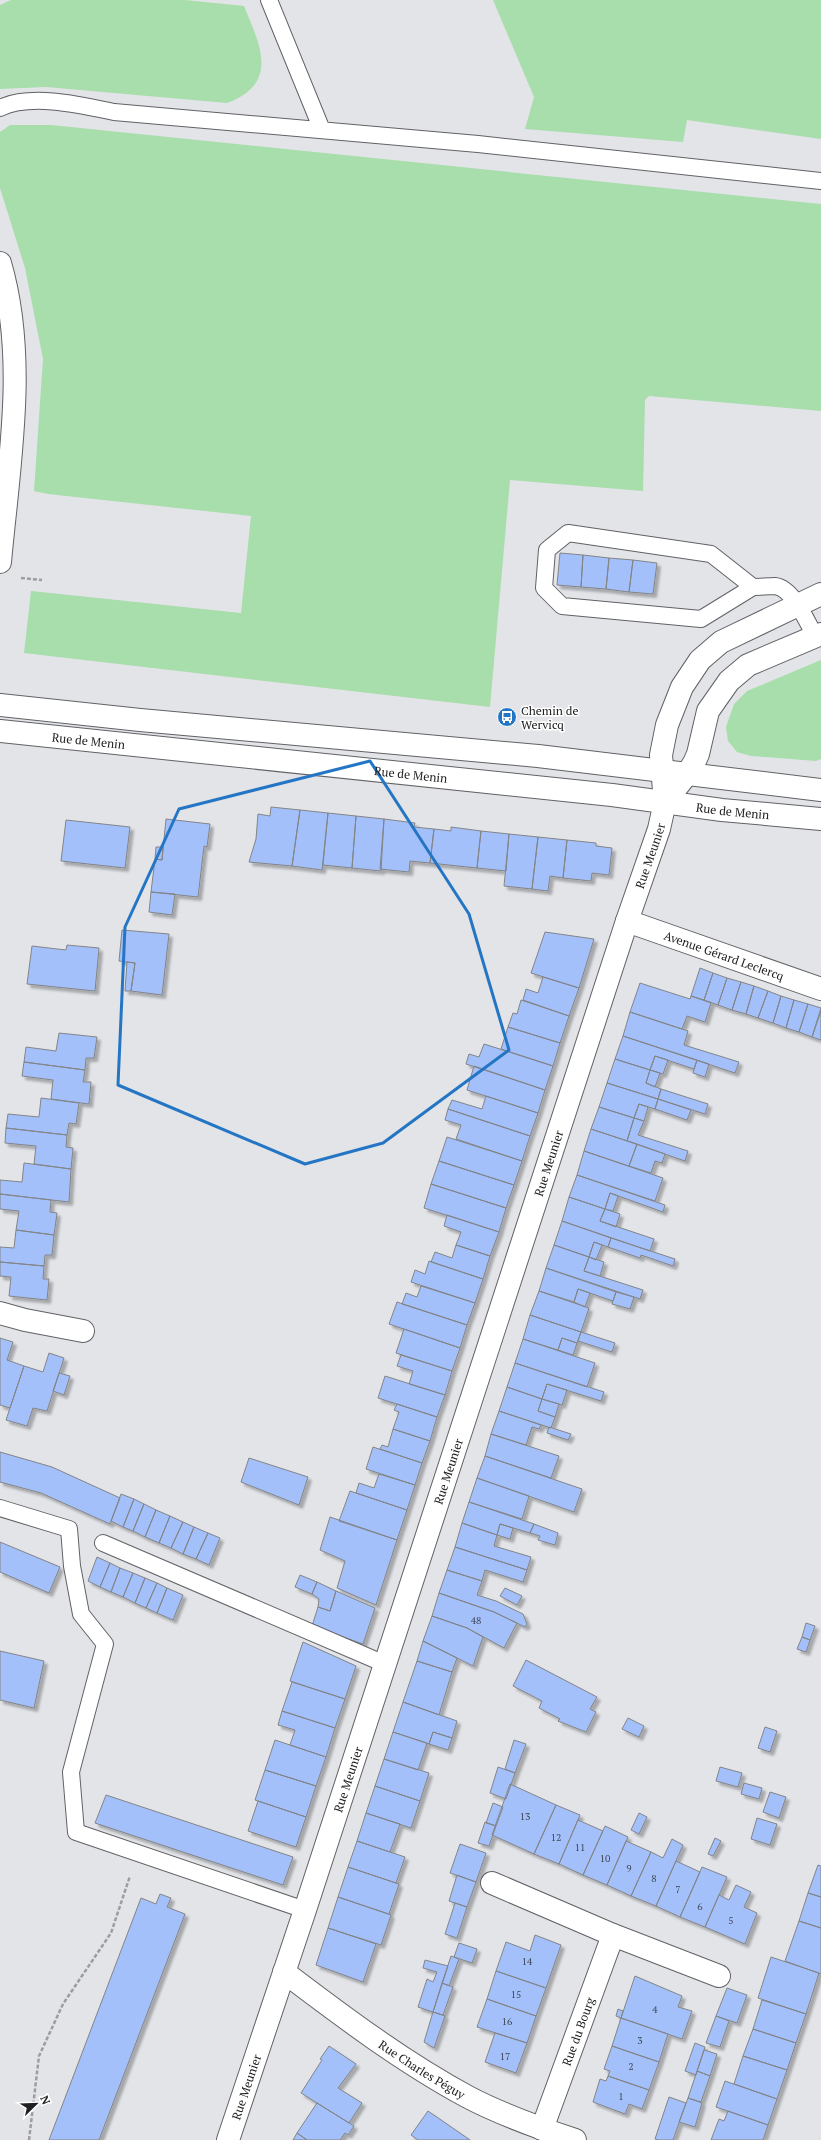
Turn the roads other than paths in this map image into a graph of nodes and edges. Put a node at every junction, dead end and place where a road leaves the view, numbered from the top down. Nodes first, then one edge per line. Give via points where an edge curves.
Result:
1 (268, 0) edge
2 (0, 108) edge
3 (322, 130) junction
4 (821, 181) edge
5 (0, 262) edge
6 (0, 562) edge
7 (753, 587) junction
8 (821, 594) edge
9 (798, 605) junction
10 (818, 635) edge
11 (0, 705) edge
12 (0, 731) edge
13 (661, 771) junction
14 (687, 774) junction
15 (821, 790) edge
16 (665, 802) junction
17 (821, 819) edge
18 (627, 921) junction
19 (821, 989) edge
20 (0, 1313) edge
21 (83, 1331) dead end
22 (0, 1508) edge
23 (103, 1543) dead end
24 (385, 1664) junction
25 (492, 1884) dead end
26 (305, 1910) junction
27 (613, 1935) junction
28 (284, 1972) junction
29 (719, 1976) dead end
30 (542, 2129) junction
31 (228, 2140) edge
32 (575, 2140) edge

1 - 3 lane
2 - 3 lane via 29,101 74,104 114,112
3 - 4 lane
5 - 6 street via 8,291 15,358 14,405
7 - 7 lane via 711,554 568,533 547,550 544,588 562,606 701,619
7 - 9 lane via 781,588
8 - 9 street
9 - 10 lane
9 - 13 street via 721,642 700,660 682,687 673,707 664,740
10 - 14 street via 748,665 728,681 708,711 698,754
11 - 13 street via 538,756
12 - 16 street, Rue de Menin
13 - 14 street
13 - 16 street
14 - 15 street
14 - 16 street
16 - 17 street, Rue de Menin
16 - 18 street, Rue Meunier via 659,829
18 - 19 street, Avenue Gérard Leclercq
18 - 24 street, Rue Meunier
20 - 21 street
22 - 26 lane via 69,1529 72,1566 81,1614 105,1644 72,1772 76,1832
23 - 24 lane
24 - 26 street, Rue Meunier
25 - 27 street
26 - 28 street, Rue Meunier
27 - 29 street
27 - 30 street, Rue du Bourg
28 - 30 street, Rue Charles Péguy via 442,2082 469,2097
28 - 31 street, Rue Meunier
30 - 32 street, Rue Charles Péguy

